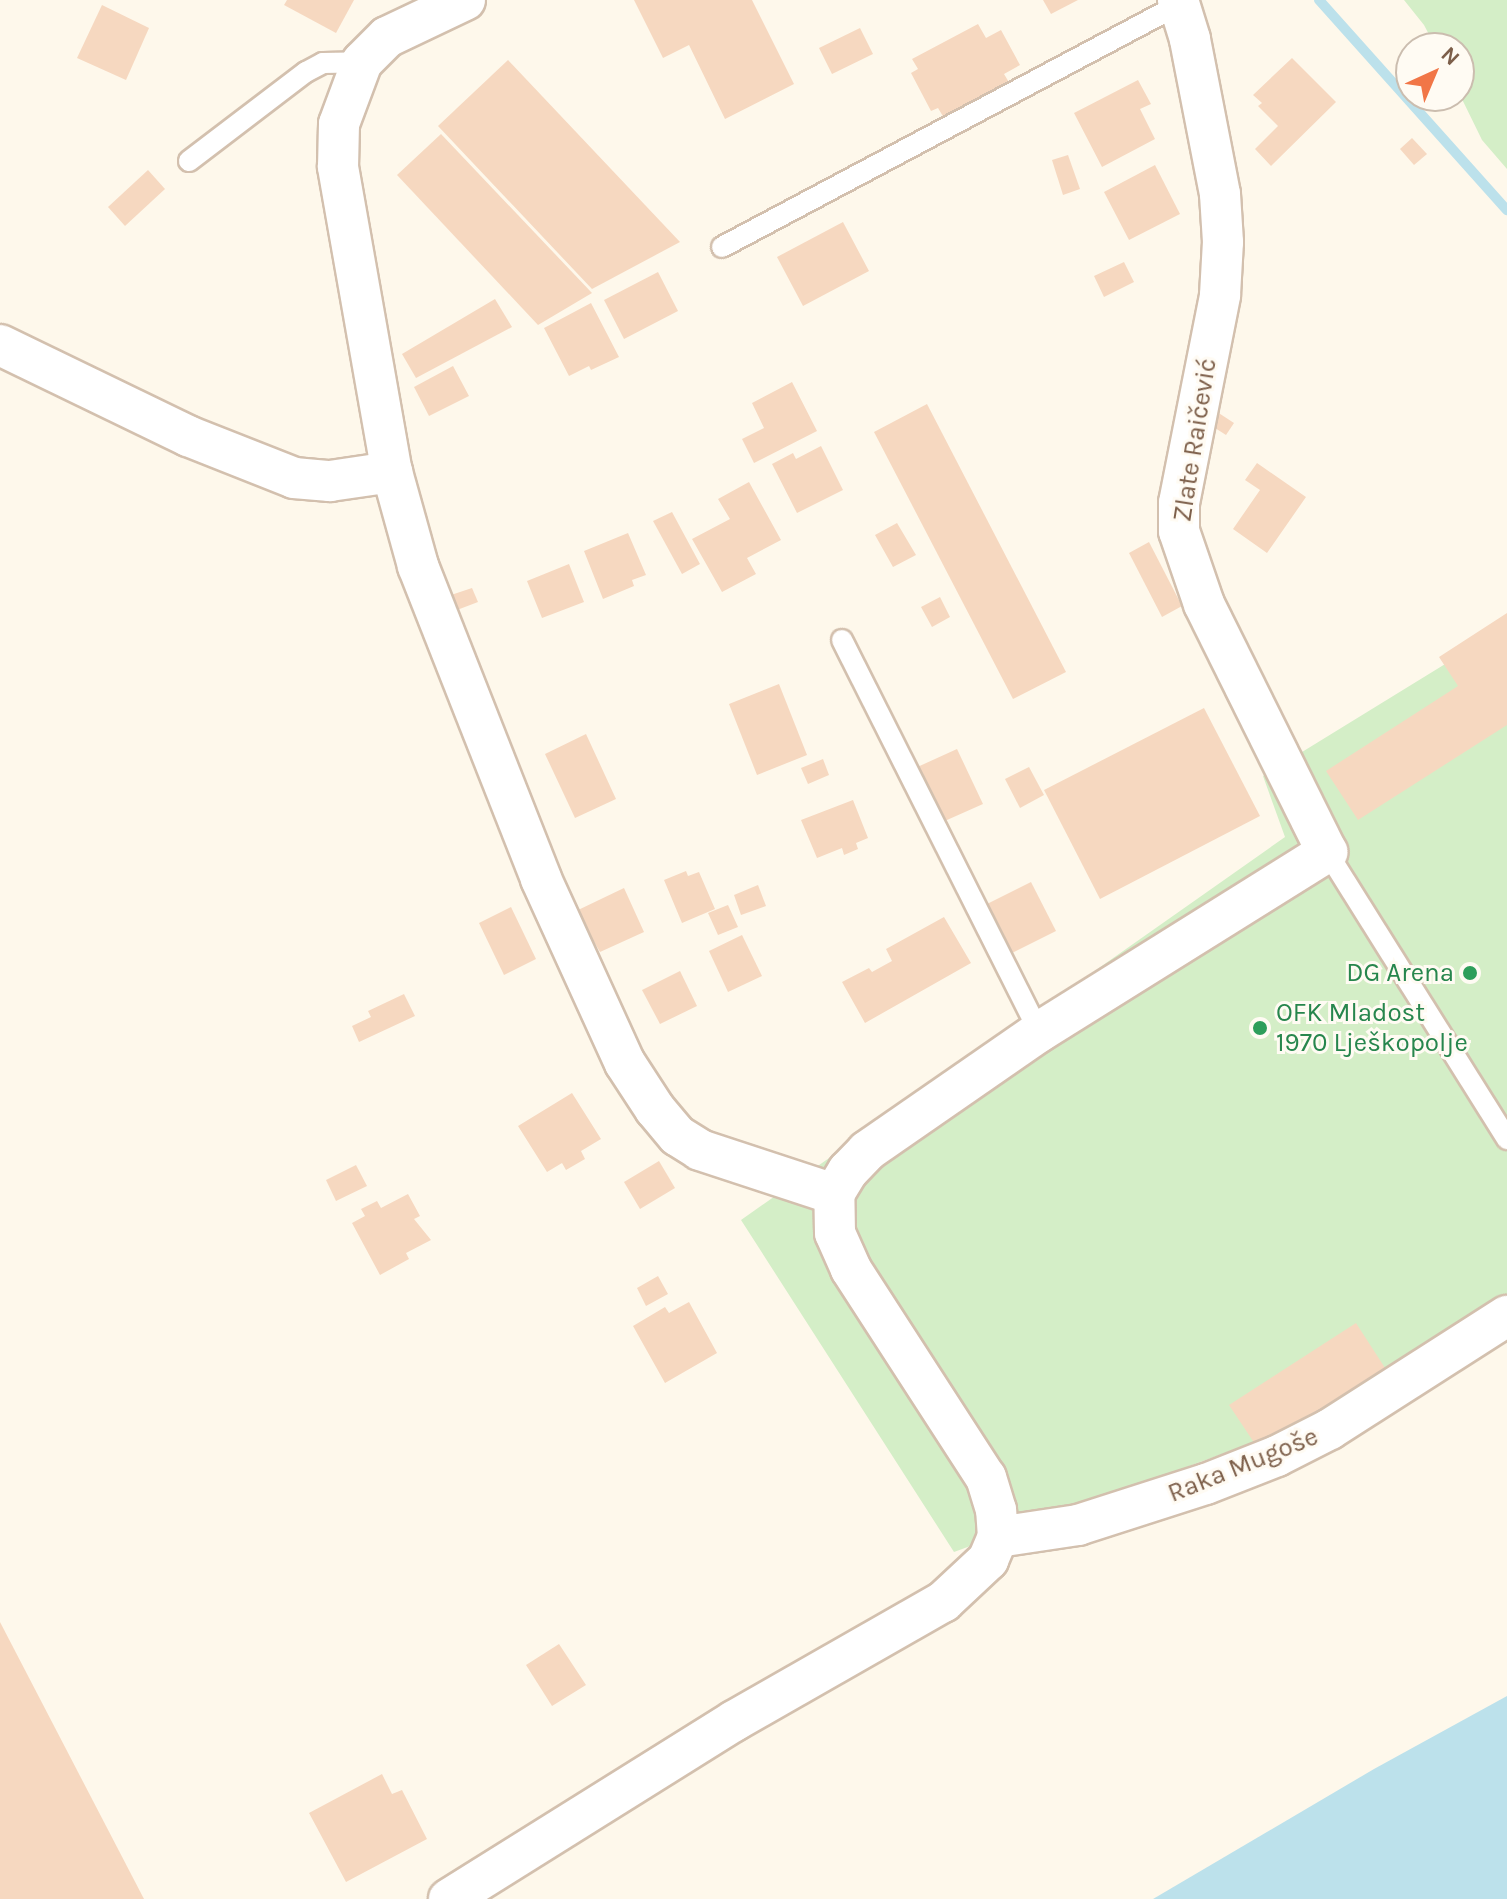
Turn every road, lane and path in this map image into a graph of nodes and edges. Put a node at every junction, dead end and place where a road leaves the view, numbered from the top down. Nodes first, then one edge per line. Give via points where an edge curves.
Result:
1 (465, 0) edge
2 (1179, 2) edge
3 (362, 62) junction
4 (189, 161) dead end
5 (722, 247) dead end
6 (0, 345) edge
7 (392, 472) junction
8 (842, 640) dead end
9 (1327, 852) junction
10 (1039, 1032) junction
11 (1507, 1139) edge
12 (834, 1194) junction
13 (1507, 1316) edge
14 (998, 1537) junction
15 (449, 1899) edge

1 - 3 street via 387,37
2 - 5 lane
2 - 9 street, Zlate Raičević via 1217,179 1223,242 1220,295 1179,503 1179,531 1204,604
3 - 4 lane via 323,63 306,72
3 - 7 street via 339,124 338,167
6 - 7 street via 188,436 294,478 330,481
7 - 12 street via 418,566 511,804 625,1063 655,1109 689,1143
8 - 10 lane
9 - 10 street
9 - 11 lane
10 - 12 street via 867,1151
12 - 14 street via 835,1233 851,1269 986,1478
13 - 14 street, Raka Mugoše via 1330,1429 1277,1456 1078,1525
14 - 15 street via 988,1560 943,1602 734,1721

